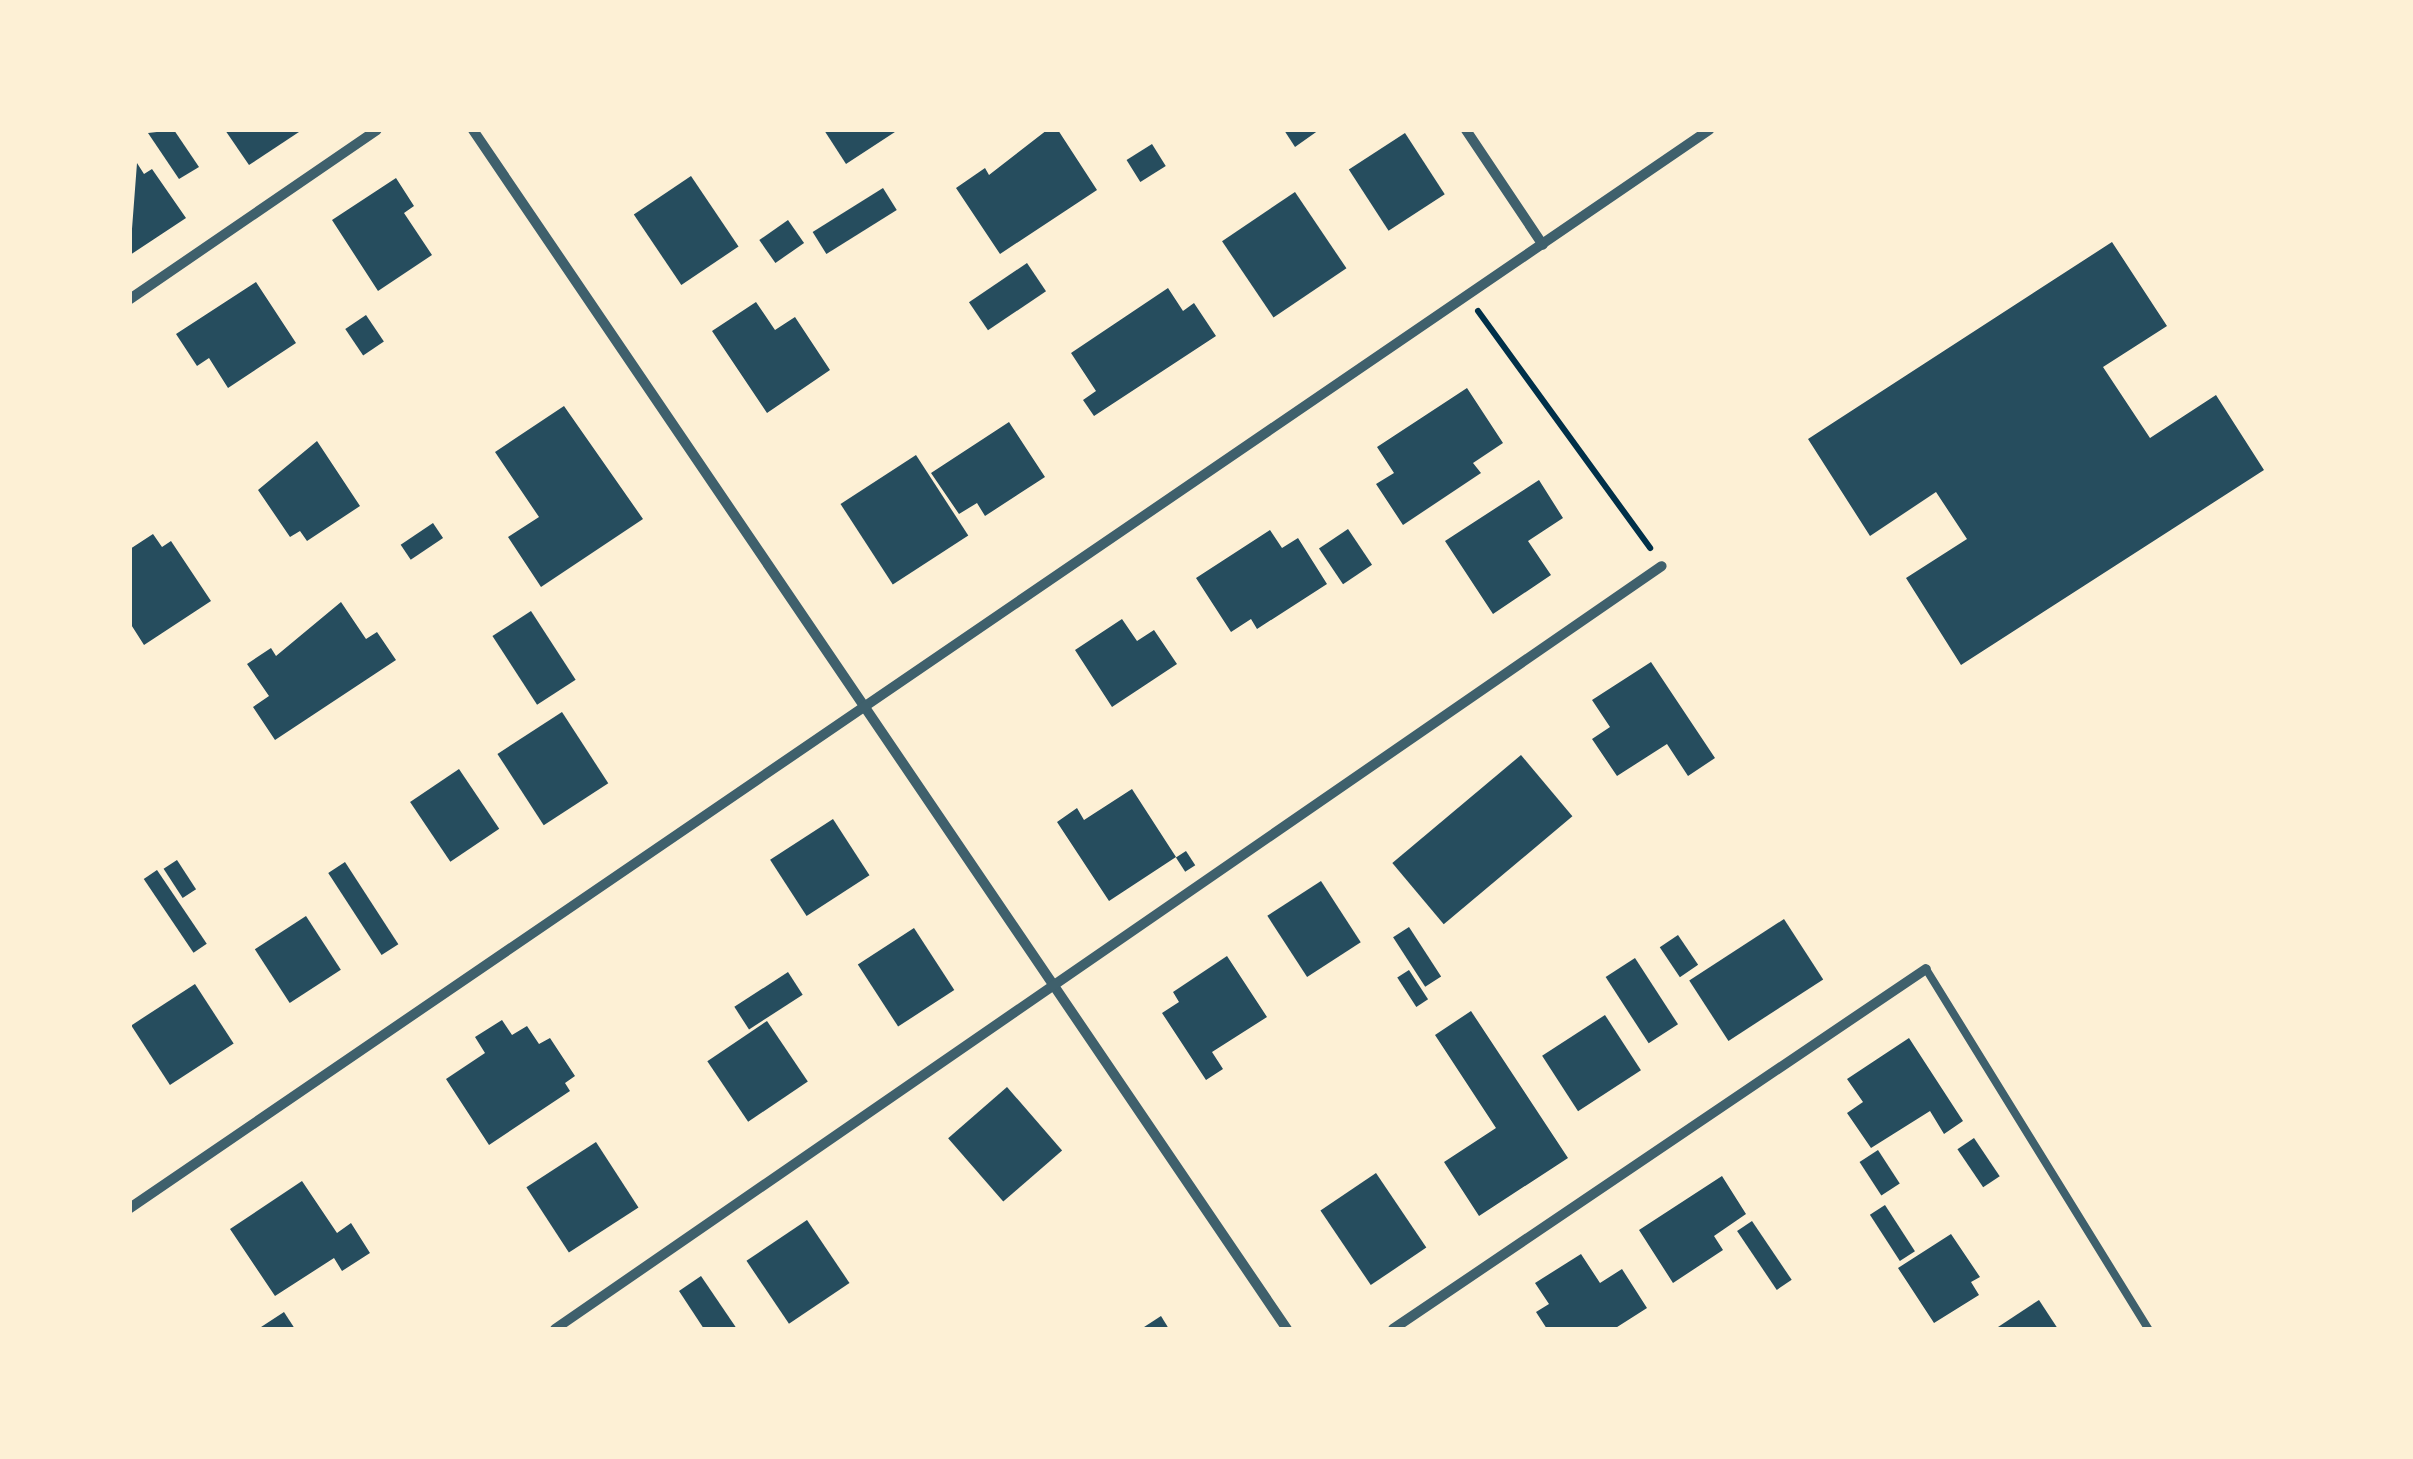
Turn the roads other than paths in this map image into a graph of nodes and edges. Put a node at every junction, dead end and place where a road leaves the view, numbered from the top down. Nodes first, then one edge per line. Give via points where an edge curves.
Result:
1 (376, 130) edge
2 (473, 130) edge
3 (1466, 130) edge
4 (1709, 130) edge
5 (1542, 245) junction
6 (130, 299) edge
7 (1662, 566) road end
8 (869, 708) junction
9 (1926, 968) joint
10 (1058, 990) junction
11 (130, 1208) edge
12 (554, 1329) edge
13 (1286, 1329) edge
14 (1393, 1329) edge
15 (2148, 1329) edge

1 - 6 street
2 - 8 street
3 - 5 street
4 - 5 street
5 - 8 street
7 - 10 street
8 - 10 street
8 - 11 street
9 - 14 street
9 - 15 lane
10 - 12 street
10 - 13 street

